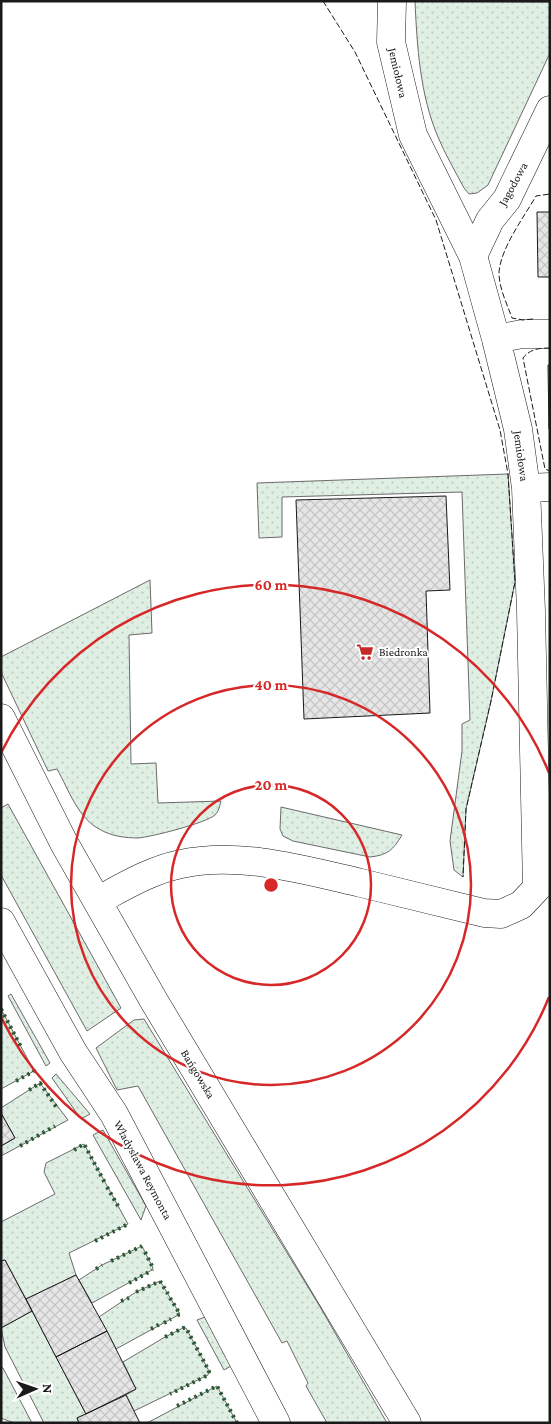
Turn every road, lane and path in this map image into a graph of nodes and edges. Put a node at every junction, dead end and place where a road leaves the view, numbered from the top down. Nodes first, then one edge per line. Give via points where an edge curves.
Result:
1 (392, 1) edge
2 (550, 110) edge
3 (473, 256) junction
4 (550, 334) edge
5 (496, 339) junction
6 (538, 487) edge
7 (540, 611) edge
8 (1, 718) edge
9 (542, 736) edge
10 (97, 901) junction
11 (1, 922) edge
12 (276, 1423) edge
13 (407, 1423) edge

1 - 3 street, Jemiołowa via 391,42 413,135
2 - 3 street, Jagodowa via 507,199 490,220
3 - 5 street, Jemiołowa
4 - 5 street via 522,334
5 - 6 street, Jemiołowa via 518,429
6 - 7 street, Jemiołowa
7 - 9 street, Jemiołowa
8 - 10 street, Bańgowska
9 - 10 street, Jemiołowa via 537,888 521,904 501,914 484,913 300,869 247,861 182,863 161,869
10 - 13 street, Bańgowska
11 - 12 street, Władysława Reymonta via 73,1052 114,1114

